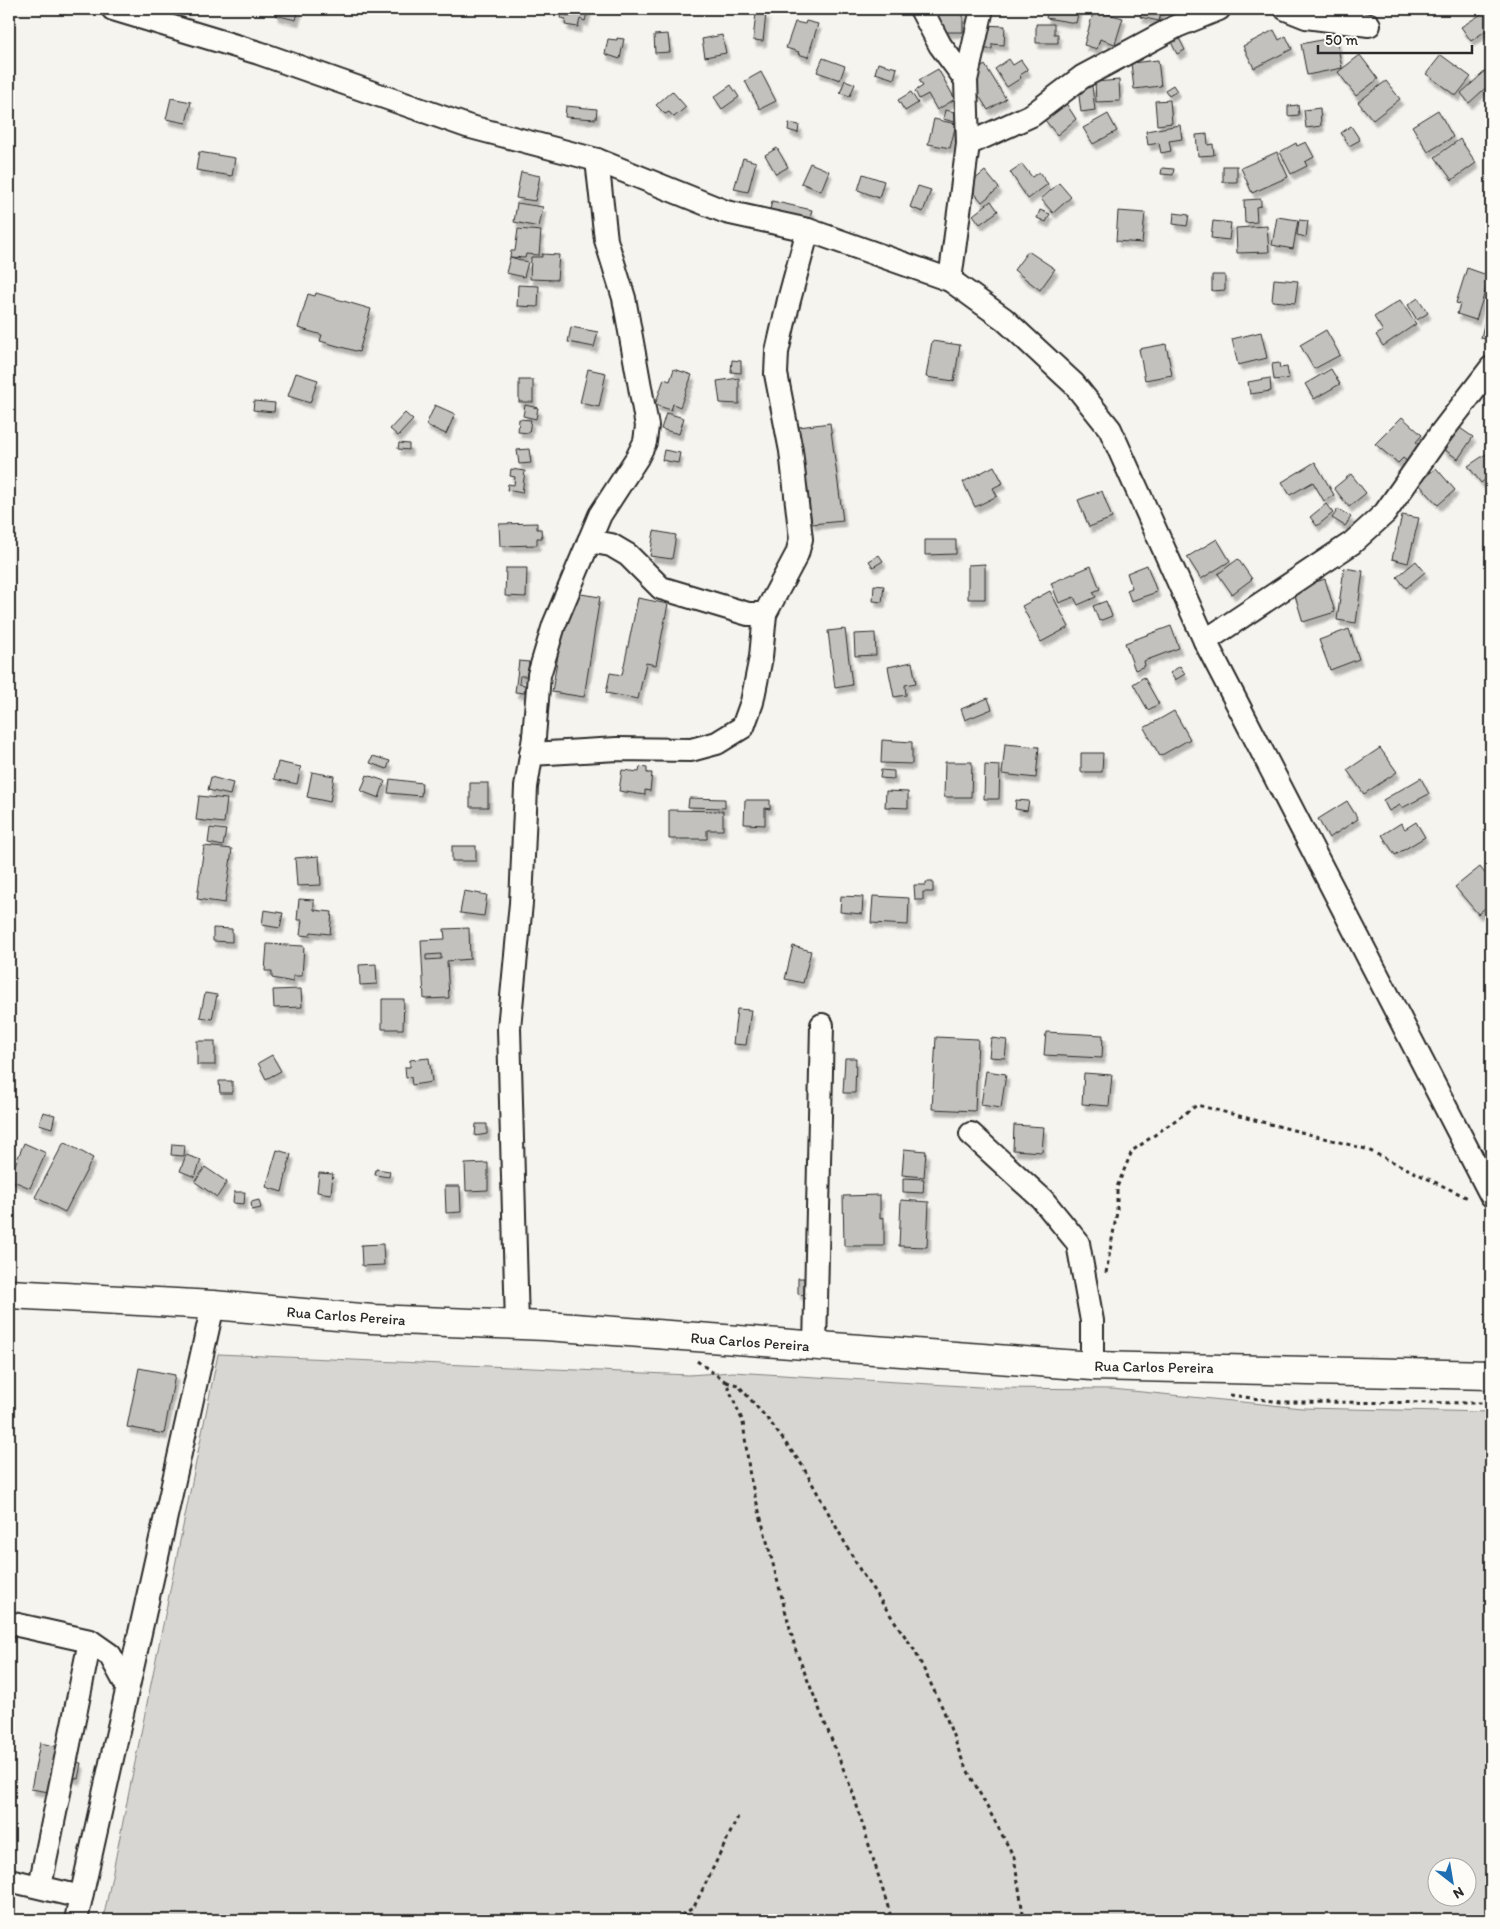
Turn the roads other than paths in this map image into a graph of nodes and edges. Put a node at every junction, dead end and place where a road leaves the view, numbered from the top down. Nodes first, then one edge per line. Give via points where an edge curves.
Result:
1 (921, 9) edge
2 (982, 9) edge
3 (1219, 9) edge
4 (1286, 9) edge
5 (124, 10) edge
6 (1369, 25) dead end
7 (966, 80) junction
8 (968, 144) junction
9 (598, 160) junction
10 (808, 230) junction
11 (950, 280) junction
12 (1491, 368) edge
13 (589, 541) junction
14 (765, 614) junction
15 (1205, 641) junction
16 (532, 754) junction
17 (822, 1026) dead end
18 (971, 1134) dead end
19 (1482, 1198) edge
20 (9, 1294) edge
21 (213, 1305) junction
22 (517, 1325) junction
23 (816, 1347) junction
24 (1092, 1366) junction
25 (1491, 1375) edge
26 (9, 1623) edge
27 (90, 1640) junction
28 (127, 1686) junction
29 (9, 1880) edge
30 (40, 1886) junction
31 (81, 1897) junction
32 (76, 1920) edge

1 - 7 street via 940,45
2 - 7 street
3 - 8 street via 1177,26 1082,77 1032,115
4 - 6 street via 1306,17
5 - 9 street via 259,53 467,126
7 - 8 street
8 - 11 street
9 - 10 street via 726,212
9 - 13 street via 606,240 624,298 647,426 641,450 600,515
10 - 11 street
10 - 14 street via 777,352 776,374 791,450 801,539 797,554
11 - 15 street via 1004,319 1074,384 1110,429
12 - 15 street via 1386,513 1352,543
13 - 14 street via 611,545 628,555 661,588 748,614
13 - 16 street via 554,625 539,675
14 - 16 street via 752,702 742,727 730,736 691,750 617,749
15 - 19 street
16 - 22 street via 526,787 521,903 509,1028
17 - 23 street
18 - 24 street via 1042,1199 1078,1243 1092,1321
20 - 21 main road, Rua Carlos Pereira
21 - 22 main road, Rua Carlos Pereira via 372,1320
21 - 28 street via 169,1512
22 - 23 main road, Rua Carlos Pereira
23 - 24 main road, Rua Carlos Pereira
24 - 25 main road, Rua Carlos Pereira
26 - 27 street
27 - 28 street via 110,1655
27 - 30 street
28 - 31 street
29 - 30 street
30 - 31 street
31 - 32 street

